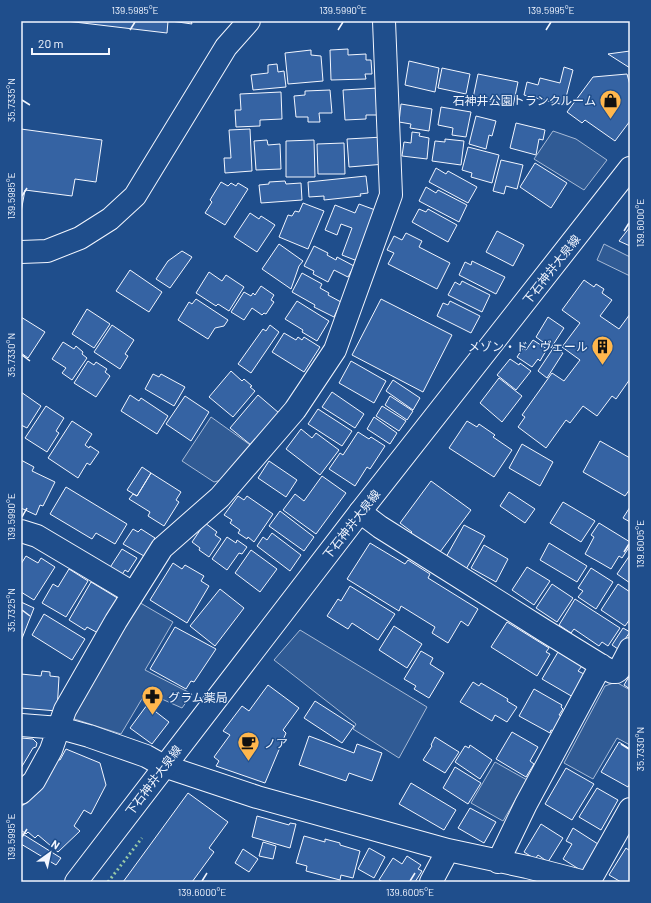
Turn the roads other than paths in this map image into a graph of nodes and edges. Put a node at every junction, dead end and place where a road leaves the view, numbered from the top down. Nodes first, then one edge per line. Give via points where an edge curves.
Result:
1 (249, 21) edge
2 (384, 21) edge
3 (630, 168) edge
4 (21, 252) edge
5 (360, 512) junction
6 (21, 531) edge
7 (133, 593) junction
8 (630, 649) edge
9 (601, 665) junction
10 (21, 725) edge
11 (60, 728) junction
12 (164, 766) junction
13 (21, 792) edge
14 (630, 809) edge
15 (448, 850) junction
16 (498, 862) junction
17 (76, 882) edge
18 (431, 882) edge
19 (585, 882) edge
20 (589, 882) edge

1 - 4 street via 226,47 135,196 110,220 80,238 47,251
2 - 7 street via 391,195 335,350 295,410 220,497 162,548
3 - 5 street, 下石神井大泉線
5 - 9 street
5 - 12 street, 下石神井大泉線
6 - 7 street via 37,536
7 - 11 street via 65,710
8 - 9 street via 616,672
9 - 16 street via 526,804
10 - 11 street
11 - 12 street via 146,756
11 - 13 street via 52,750 34,781
12 - 15 street via 257,798
12 - 17 street, 下石神井大泉線
14 - 20 street
15 - 16 street
15 - 18 street
16 - 19 street

